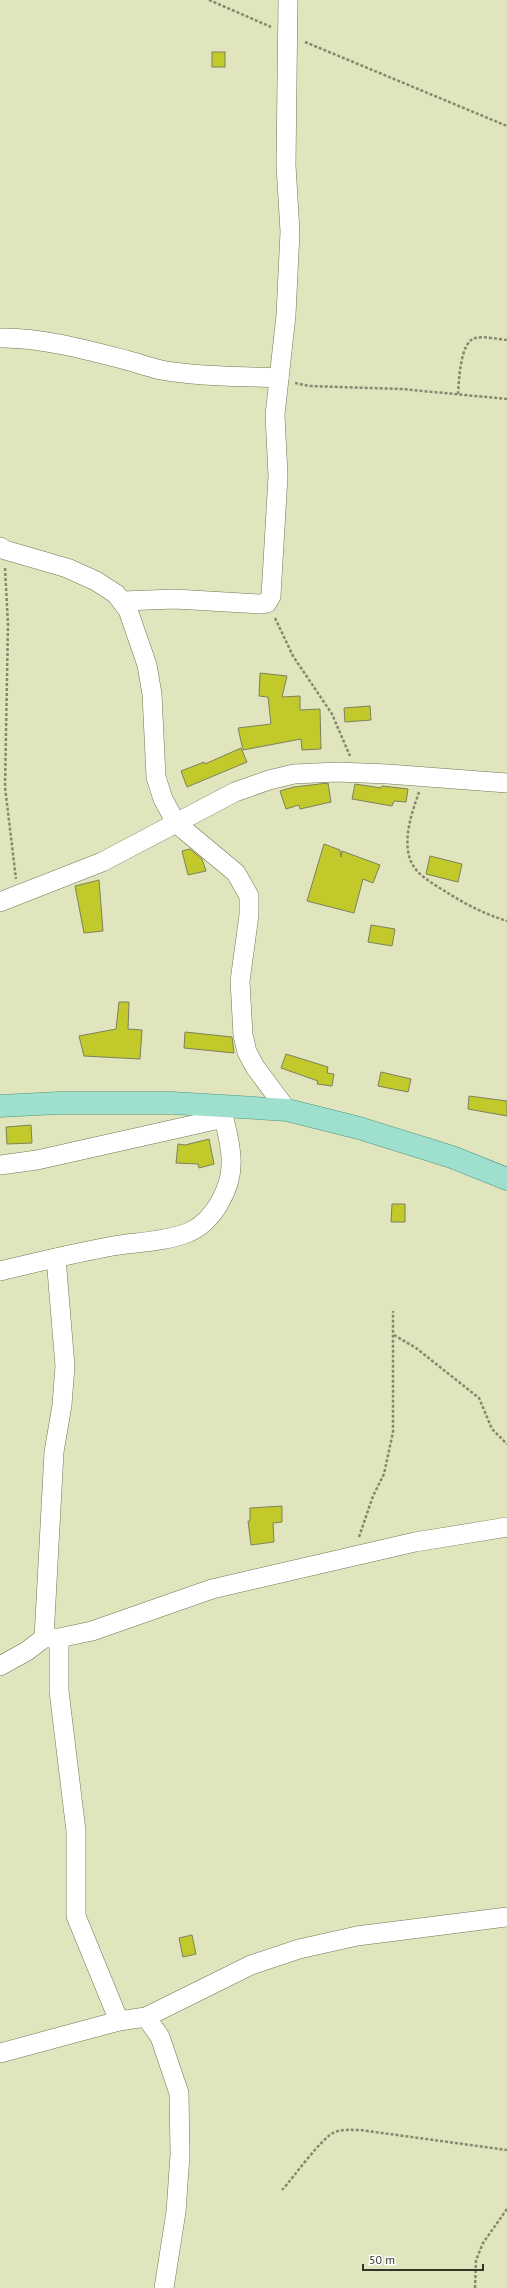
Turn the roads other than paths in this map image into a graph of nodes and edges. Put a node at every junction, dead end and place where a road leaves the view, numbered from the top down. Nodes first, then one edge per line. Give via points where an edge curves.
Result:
1 (288, 0) edge
2 (0, 338) edge
3 (279, 378) junction
4 (2, 548) edge
5 (123, 601) junction
6 (507, 783) edge
7 (176, 823) junction
8 (0, 902) edge
9 (0, 1106) edge
10 (288, 1110) junction
11 (222, 1112) junction
12 (0, 1165) edge
13 (507, 1179) edge
14 (56, 1258) junction
15 (0, 1271) edge
16 (507, 1528) edge
17 (52, 1638) junction
18 (0, 1666) edge
19 (507, 1917) edge
20 (146, 2017) junction
21 (119, 2021) junction
22 (0, 2053) edge
23 (164, 2288) edge

1 - 3 street via 286,164 290,232 286,315
2 - 3 street via 56,345 160,370
3 - 5 street via 276,415 278,476 273,578 269,601 260,604 182,599
4 - 5 street via 67,568 96,581
5 - 7 street via 147,665 152,694 156,777 163,799
6 - 7 street via 357,773 294,774 235,792
7 - 8 street via 102,862
7 - 10 street via 236,873 249,896 249,922 240,981 243,1035 247,1052 255,1067
9 - 11 main road via 58,1103
10 - 11 main road
10 - 13 main road via 359,1128 445,1155
11 - 12 street via 37,1160
11 - 14 street via 231,1159 230,1172 222,1196 209,1218 200,1227 186,1234 154,1241
14 - 15 street
14 - 17 street via 65,1366 54,1452
16 - 17 street via 415,1542 212,1589 92,1631
17 - 18 street
17 - 21 street via 76,1831 76,1916
19 - 20 street via 356,1936 299,1948 251,1965
20 - 21 street
20 - 23 street via 160,2037 179,2093 180,2154
21 - 22 street

